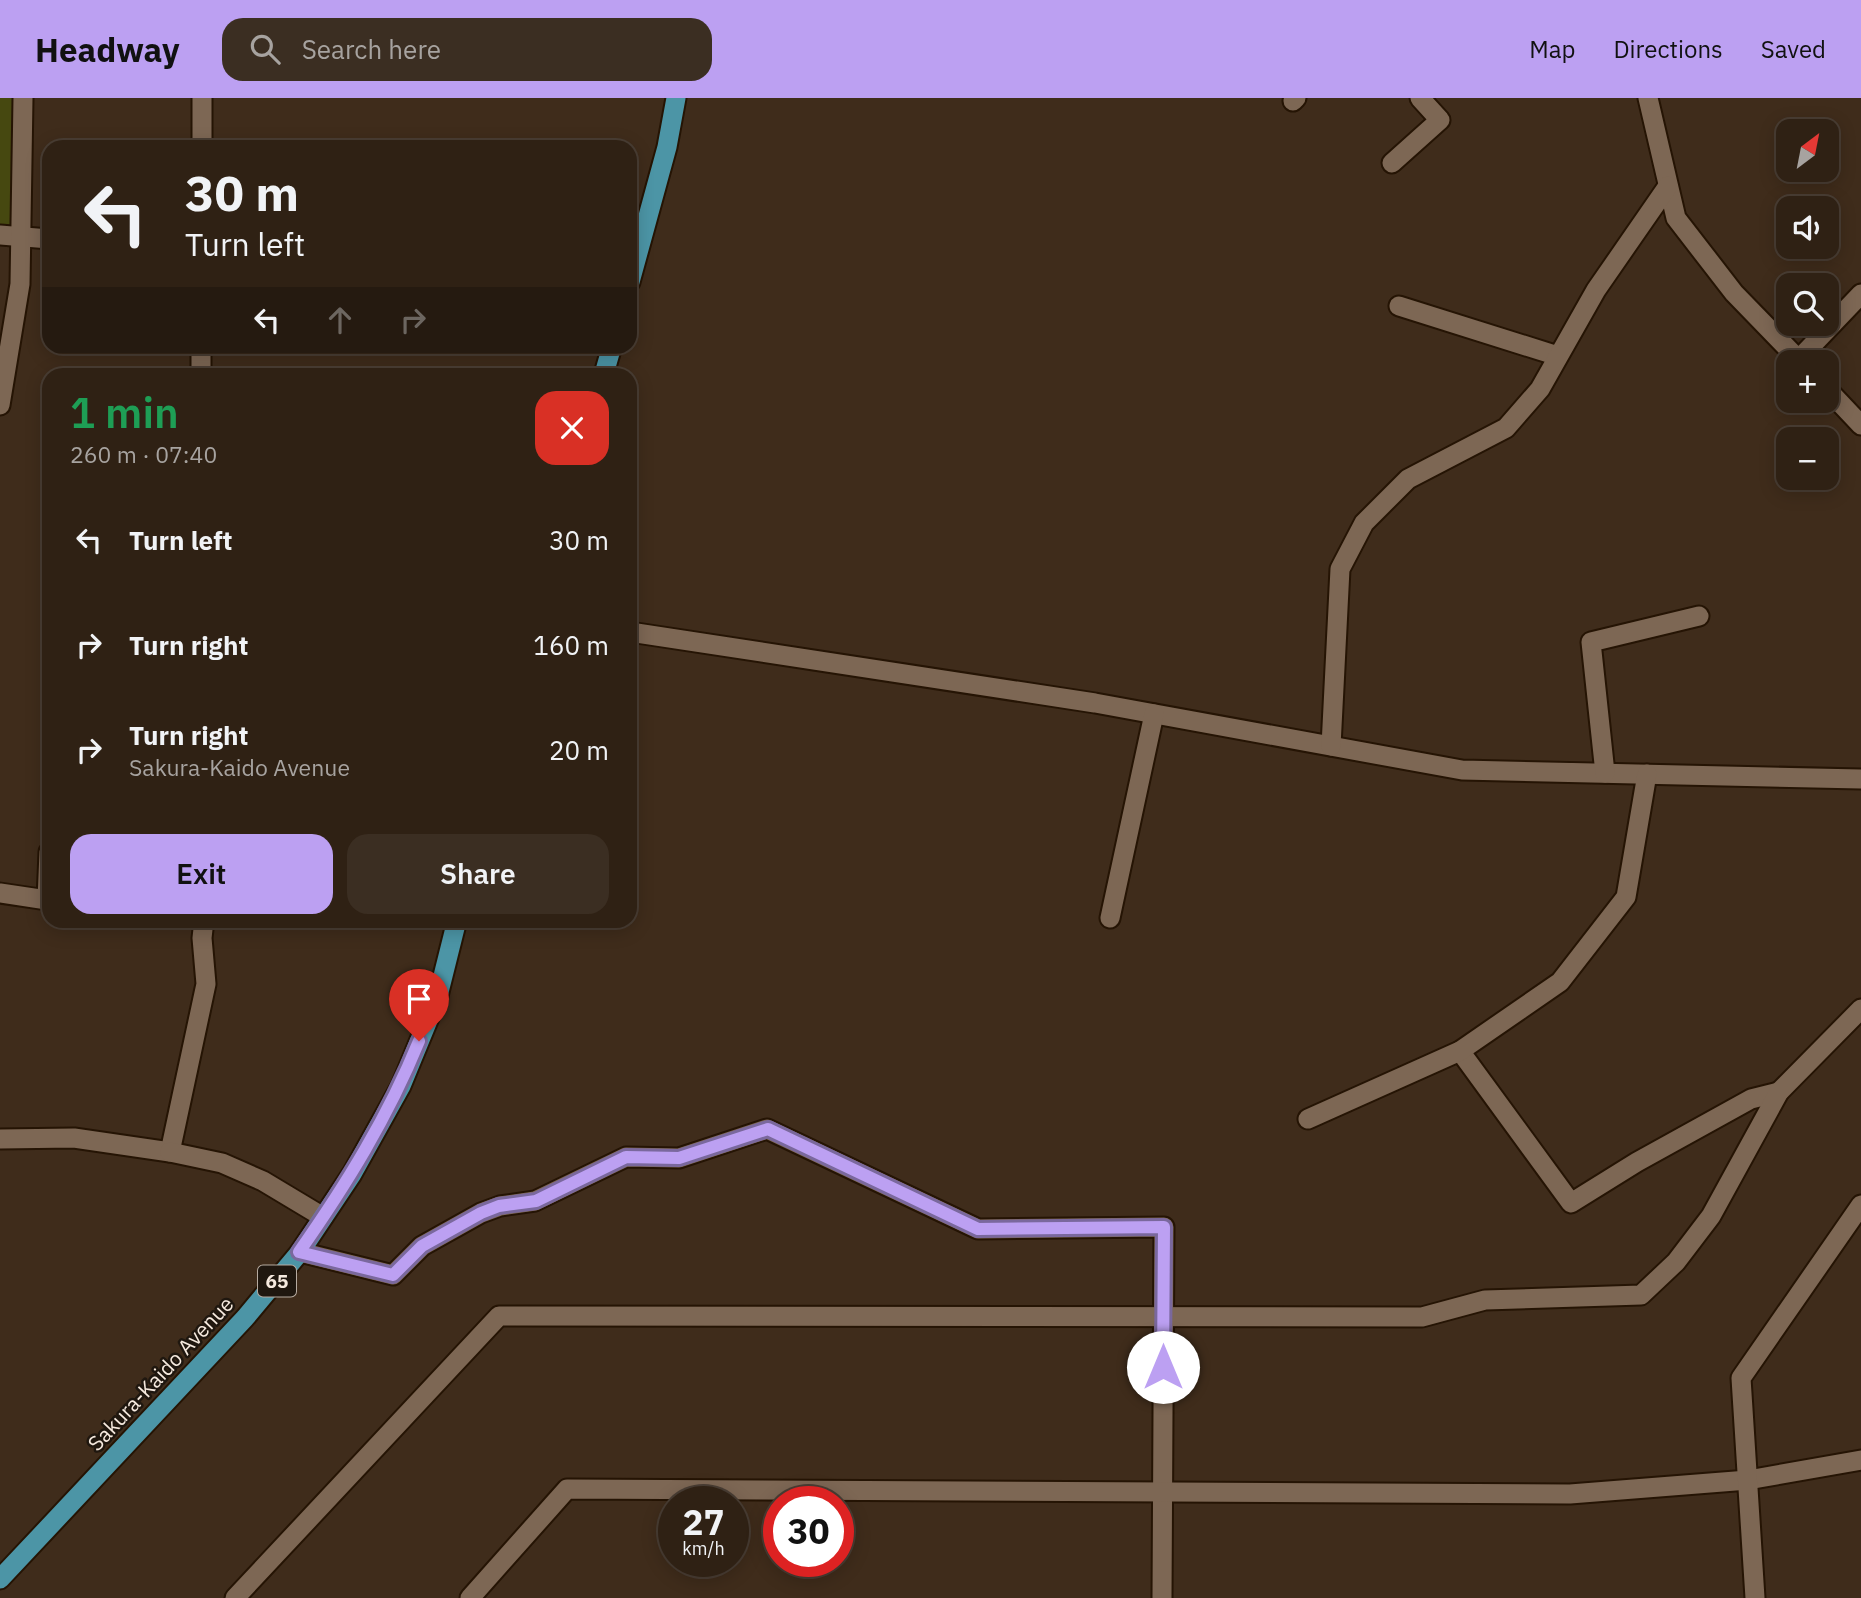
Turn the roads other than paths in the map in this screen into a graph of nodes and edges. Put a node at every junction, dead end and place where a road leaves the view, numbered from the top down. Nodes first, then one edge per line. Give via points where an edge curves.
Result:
1 (23, 98) edge
2 (202, 98) edge
3 (676, 98) edge
4 (1420, 98) edge
5 (1648, 98) edge
6 (202, 140) edge
7 (1392, 163) dead end
8 (1668, 186) junction
9 (0, 235) edge
10 (21, 237) junction
11 (42, 238) edge
12 (637, 257) edge
13 (1861, 294) edge
14 (1399, 306) dead end
15 (1789, 350) edge
16 (1810, 350) edge
17 (1558, 356) junction
18 (1839, 402) edge
19 (0, 405) edge
20 (1861, 425) edge
21 (1699, 616) dead end
22 (637, 633) edge
23 (1154, 714) junction
24 (1331, 746) junction
25 (1605, 773) junction
26 (1647, 774) junction
27 (1861, 779) edge
28 (0, 893) edge
29 (42, 900) edge
30 (1110, 918) dead end
31 (203, 928) edge
32 (455, 928) edge
33 (1861, 1009) edge
34 (1461, 1051) junction
35 (1779, 1092) junction
36 (1308, 1119) dead end
37 (0, 1139) edge
38 (170, 1152) junction
39 (1861, 1205) edge
40 (323, 1217) junction
41 (299, 1252) junction
42 (1164, 1317) junction
43 (1861, 1460) edge
44 (1748, 1480) junction
45 (1162, 1492) junction
46 (0, 1579) edge
47 (234, 1598) edge
48 (470, 1598) edge
49 (1162, 1598) edge
50 (1755, 1598) edge

1 - 10 street
2 - 6 street
3 - 12 main road
4 - 7 street via 1440,120
5 - 8 street
8 - 15 street via 1676,218 1734,293
8 - 17 street via 1596,290
9 - 10 street
10 - 11 street
10 - 19 street via 20,284
13 - 16 street
14 - 17 street
17 - 24 street via 1540,389 1506,428 1408,479 1364,523 1340,569
18 - 20 street
21 - 25 street via 1591,642
22 - 23 street
23 - 24 street
23 - 30 street
24 - 25 street via 1462,770
25 - 26 street
26 - 27 street
26 - 34 street via 1626,897 1560,982
28 - 29 street
31 - 38 street via 206,984
32 - 40 main road, Sakura-Kaido Avenue / 65 via 438,996 401,1086
33 - 35 street
34 - 35 street via 1571,1203 1751,1099
34 - 36 street
35 - 42 street via 1711,1216 1675,1262 1641,1295 1485,1300 1422,1317
37 - 38 street via 74,1138
38 - 40 street via 222,1163
39 - 44 street via 1741,1378
40 - 41 main road, Sakura-Kaido Avenue / 65
41 - 42 street via 393,1275 422,1246 481,1213 536,1201 626,1157 679,1158 768,1129 978,1229 1164,1227
41 - 46 main road, Sakura-Kaido Avenue / 65 via 245,1318
42 - 45 street
42 - 47 street via 499,1316
43 - 44 street
44 - 45 street via 1570,1494
44 - 50 street
45 - 48 street via 567,1489
45 - 49 street

